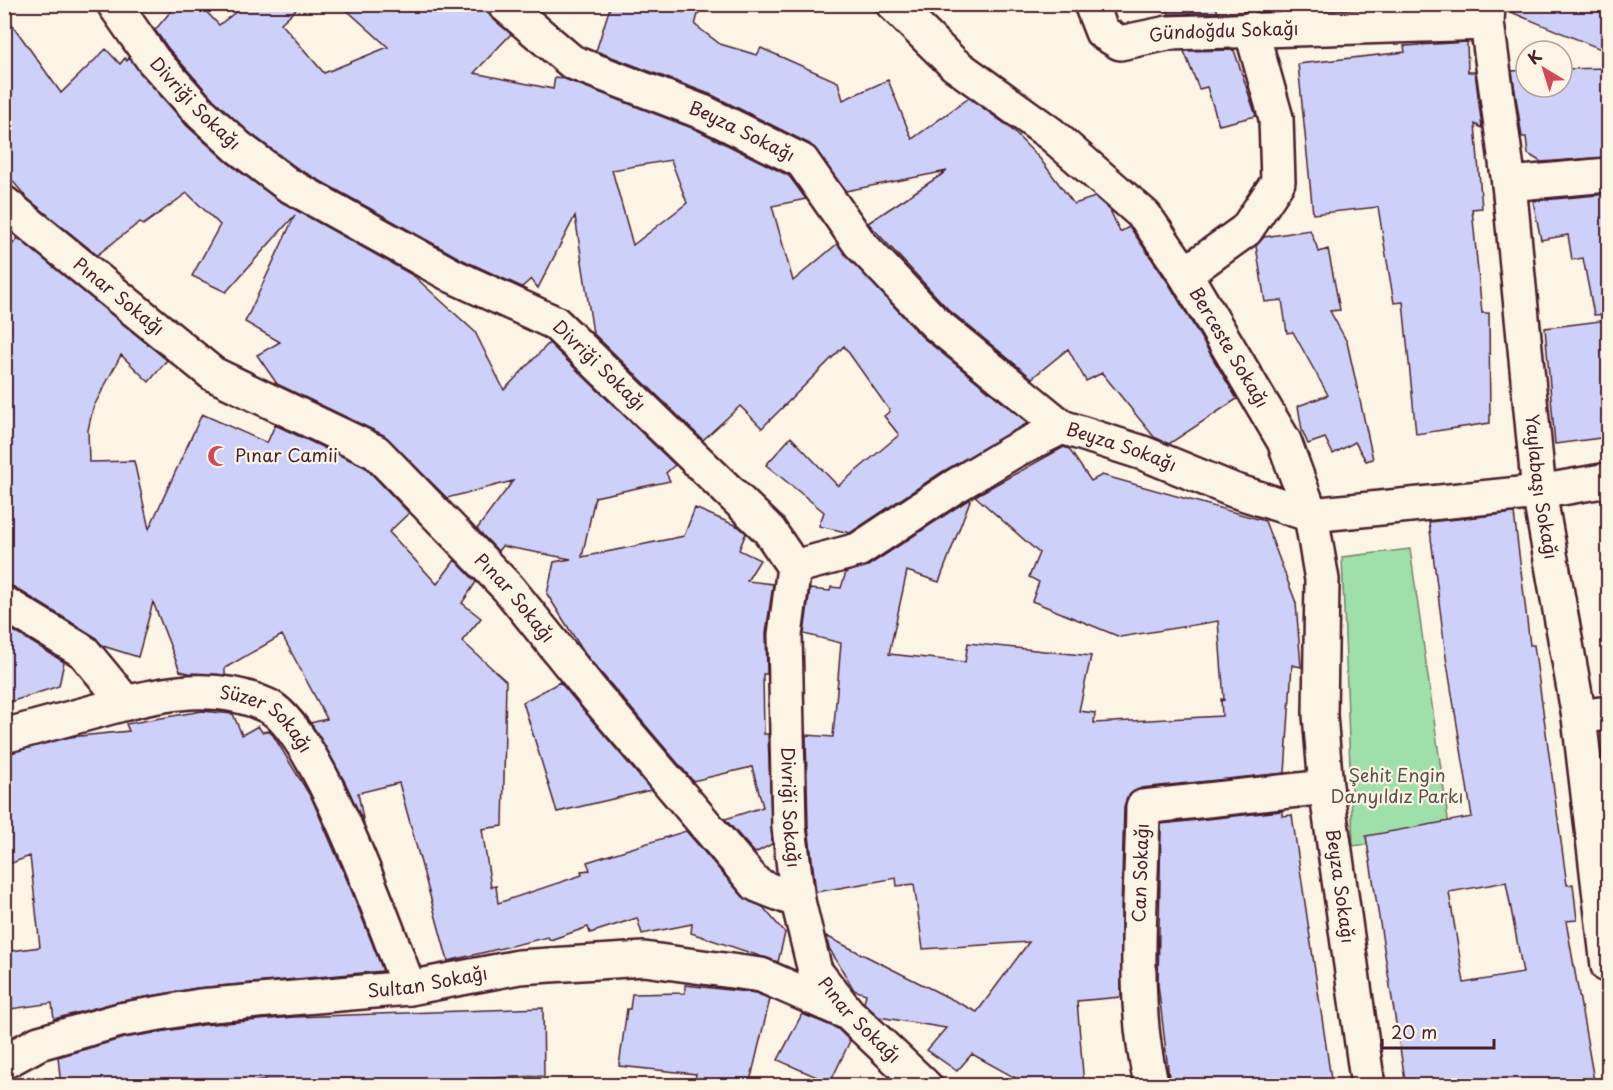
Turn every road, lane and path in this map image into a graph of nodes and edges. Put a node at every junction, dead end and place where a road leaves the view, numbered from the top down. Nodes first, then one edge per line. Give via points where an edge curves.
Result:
1 (114, 4) edge
2 (504, 4) edge
3 (892, 4) edge
4 (1091, 4) edge
5 (1487, 14) edge
6 (1292, 16) edge
7 (1251, 29) junction
8 (1608, 175) edge
9 (1509, 184) junction
10 (4, 204) edge
11 (1185, 274) junction
12 (1062, 427) junction
13 (1608, 480) edge
14 (1539, 492) junction
15 (1311, 514) junction
16 (794, 567) junction
17 (4, 603) edge
18 (126, 704) junction
19 (1594, 715) edge
20 (4, 736) edge
21 (1326, 788) junction
22 (798, 901) junction
23 (1606, 933) edge
24 (1608, 966) edge
25 (409, 987) junction
26 (848, 1013) junction
27 (4, 1062) edge
28 (925, 1086) edge
29 (1152, 1086) edge
30 (1368, 1086) edge

1 - 16 street, Divriği Sokağı via 153,60 201,113 287,184 453,276 555,323 769,530
2 - 12 street, Beyza Sokağı via 572,62 705,113 802,161 860,244 936,324
3 - 11 street, Berceste Sokağı via 954,64 1051,134 1145,216
4 - 7 street, Gündoğdu Sokağı via 1102,32 1120,43 1168,33
5 - 6 street, Gündoğdu Sokağı
5 - 9 street, Yaylabaşı Sokağı
6 - 7 street, Gündoğdu Sokağı
7 - 11 street via 1276,118 1278,182 1246,230
8 - 9 street
9 - 14 street, Yaylabaşı Sokağı
10 - 22 street, Pınar Sokağı via 213,374 376,452 508,588 757,885
11 - 15 street, Berceste Sokağı via 1284,441
12 - 15 street, Beyza Sokağı via 1143,453 1233,490
12 - 16 street via 952,488 858,550
13 - 14 street
14 - 15 street
14 - 19 street, Yaylabaşı Sokağı
15 - 21 street, Beyza Sokağı via 1322,580 1320,715
16 - 22 street, Divriği Sokağı via 785,635 789,827
17 - 18 street via 84,652
18 - 20 street, Süzer Sokağı
18 - 25 street, Süzer Sokağı via 163,694 216,690 269,706 303,740 371,886
19 - 23 street, Yaylabaşı Sokağı
21 - 29 street, Can Sokağı via 1143,807 1140,1001 1144,1056
21 - 30 street, Beyza Sokağı
22 - 26 street, Pınar Sokağı via 814,971
23 - 24 street, Yaylabaşı Sokağı
25 - 26 street, Sultan Sokağı via 519,967 644,959 761,975
25 - 27 street, Sultan Sokağı via 200,1006 131,1018 39,1043
26 - 28 street, Pınar Sokağı

